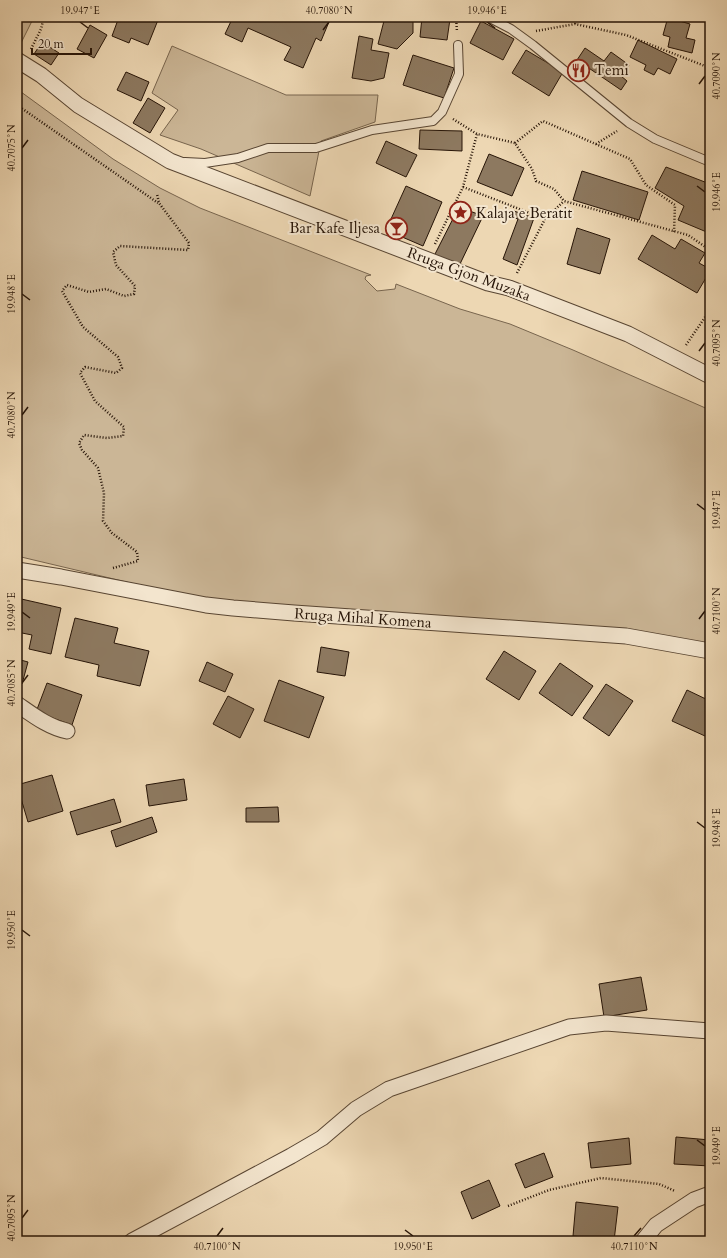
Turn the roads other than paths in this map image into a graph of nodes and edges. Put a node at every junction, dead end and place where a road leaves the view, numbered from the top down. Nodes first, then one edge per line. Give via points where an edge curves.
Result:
1 (488, 17) edge
2 (458, 45) dead end
3 (20, 62) edge
4 (170, 161) junction
5 (710, 162) edge
6 (710, 376) edge
7 (17, 570) edge
8 (710, 651) edge
9 (17, 704) edge
10 (67, 731) dead end
11 (710, 1031) edge
12 (710, 1194) edge
13 (132, 1241) edge
14 (643, 1241) edge

1 - 5 lane via 517,34 549,58 629,123 655,139
2 - 4 lane via 460,74 442,112 434,121 372,130 316,148 268,148 238,158 205,163
3 - 4 street, Rruga Gjon Muzaka via 41,75 78,105
4 - 6 street, Rruga Gjon Muzaka via 628,334
7 - 8 street, Rruga Mihal Komena via 206,605 626,636
9 - 10 street via 41,721 56,729
11 - 13 street via 606,1023 569,1027 389,1089 356,1109 322,1138
12 - 14 street via 694,1200 656,1225

